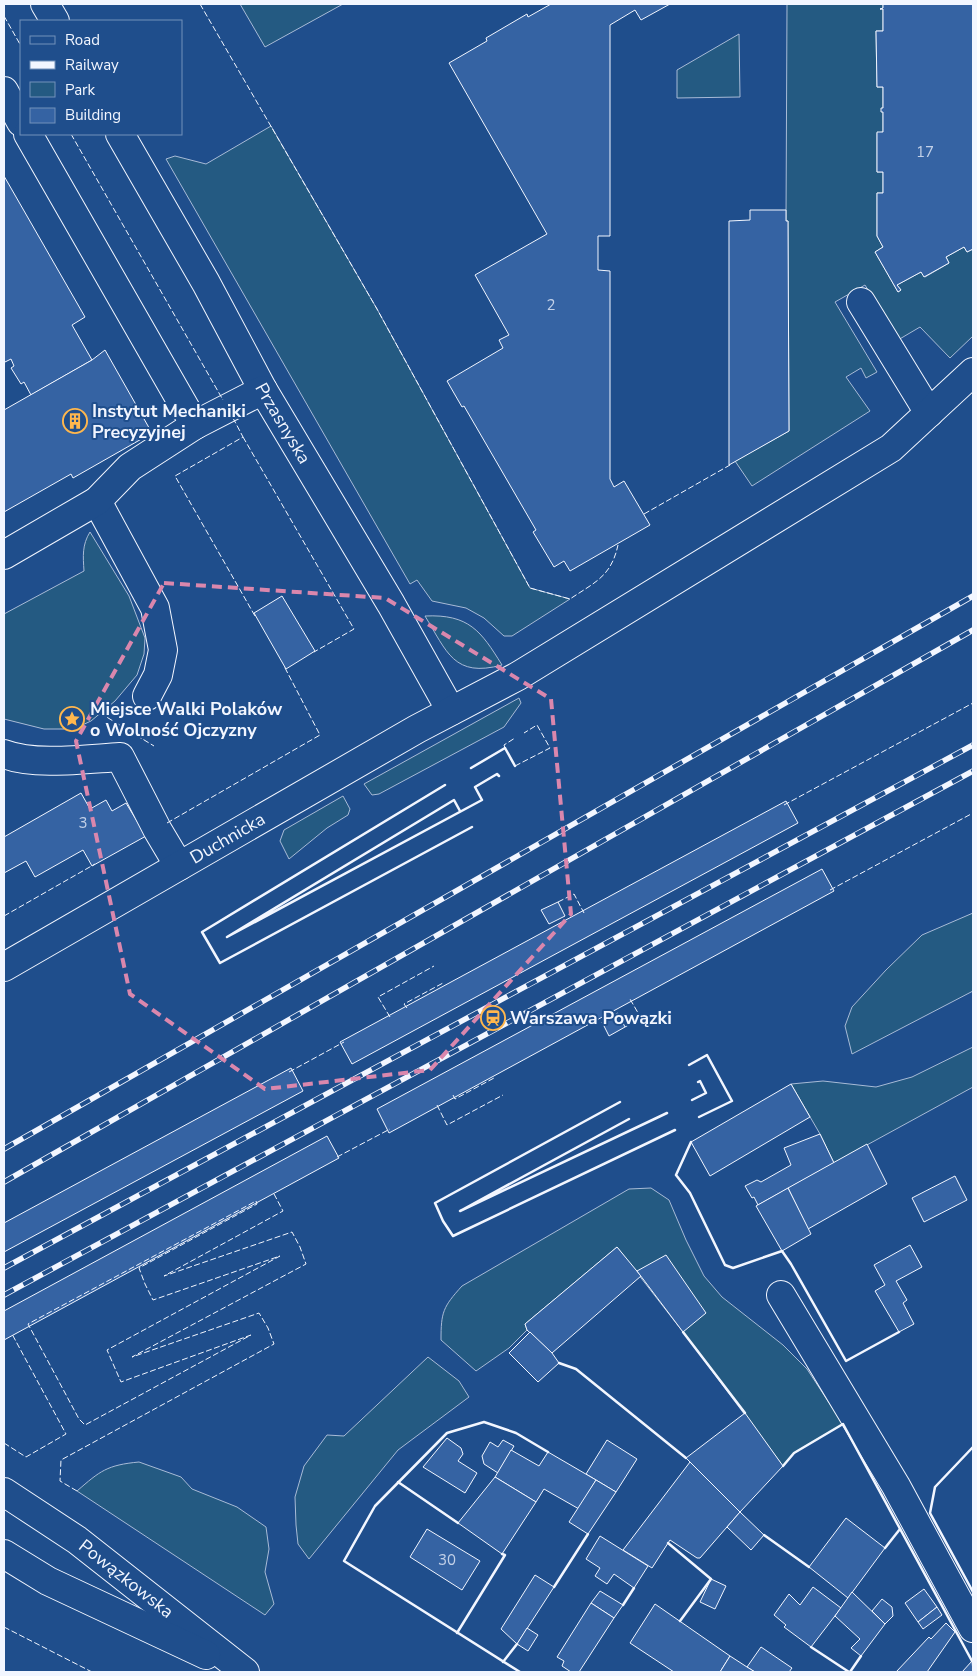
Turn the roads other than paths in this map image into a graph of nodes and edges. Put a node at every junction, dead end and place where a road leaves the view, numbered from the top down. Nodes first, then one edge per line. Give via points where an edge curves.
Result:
1 (45, 4) edge
2 (54, 20) edge
3 (4, 91) edge
4 (20, 120) edge
5 (29, 135) edge
6 (121, 135) edge
7 (860, 302) dead end
8 (973, 372) edge
9 (263, 390) junction
10 (929, 413) junction
11 (195, 425) junction
12 (97, 501) junction
13 (4, 555) edge
14 (146, 696) dead end
15 (452, 711) junction
16 (4, 754) edge
17 (179, 866) junction
18 (4, 967) edge
19 (781, 1295) dead end
20 (4, 1492) edge
21 (4, 1554) edge
22 (973, 1628) edge
23 (244, 1672) edge

1 - 2 street
3 - 4 street
5 - 11 street
6 - 9 street, Przasnyska
7 - 10 street
8 - 10 street, Duchnicka
9 - 11 street
9 - 15 street, Przasnyska
10 - 15 street, Duchnicka via 891,448 518,676
11 - 12 street via 130,466
12 - 13 street
12 - 14 street via 155,608 163,650 158,675
15 - 17 street, Duchnicka
16 - 17 street via 16,759 50,760 120,757
17 - 18 street, Duchnicka
19 - 22 street via 896,1486
20 - 23 street, Powązkowska via 77,1540
21 - 23 street, Powązkowska via 48,1581

